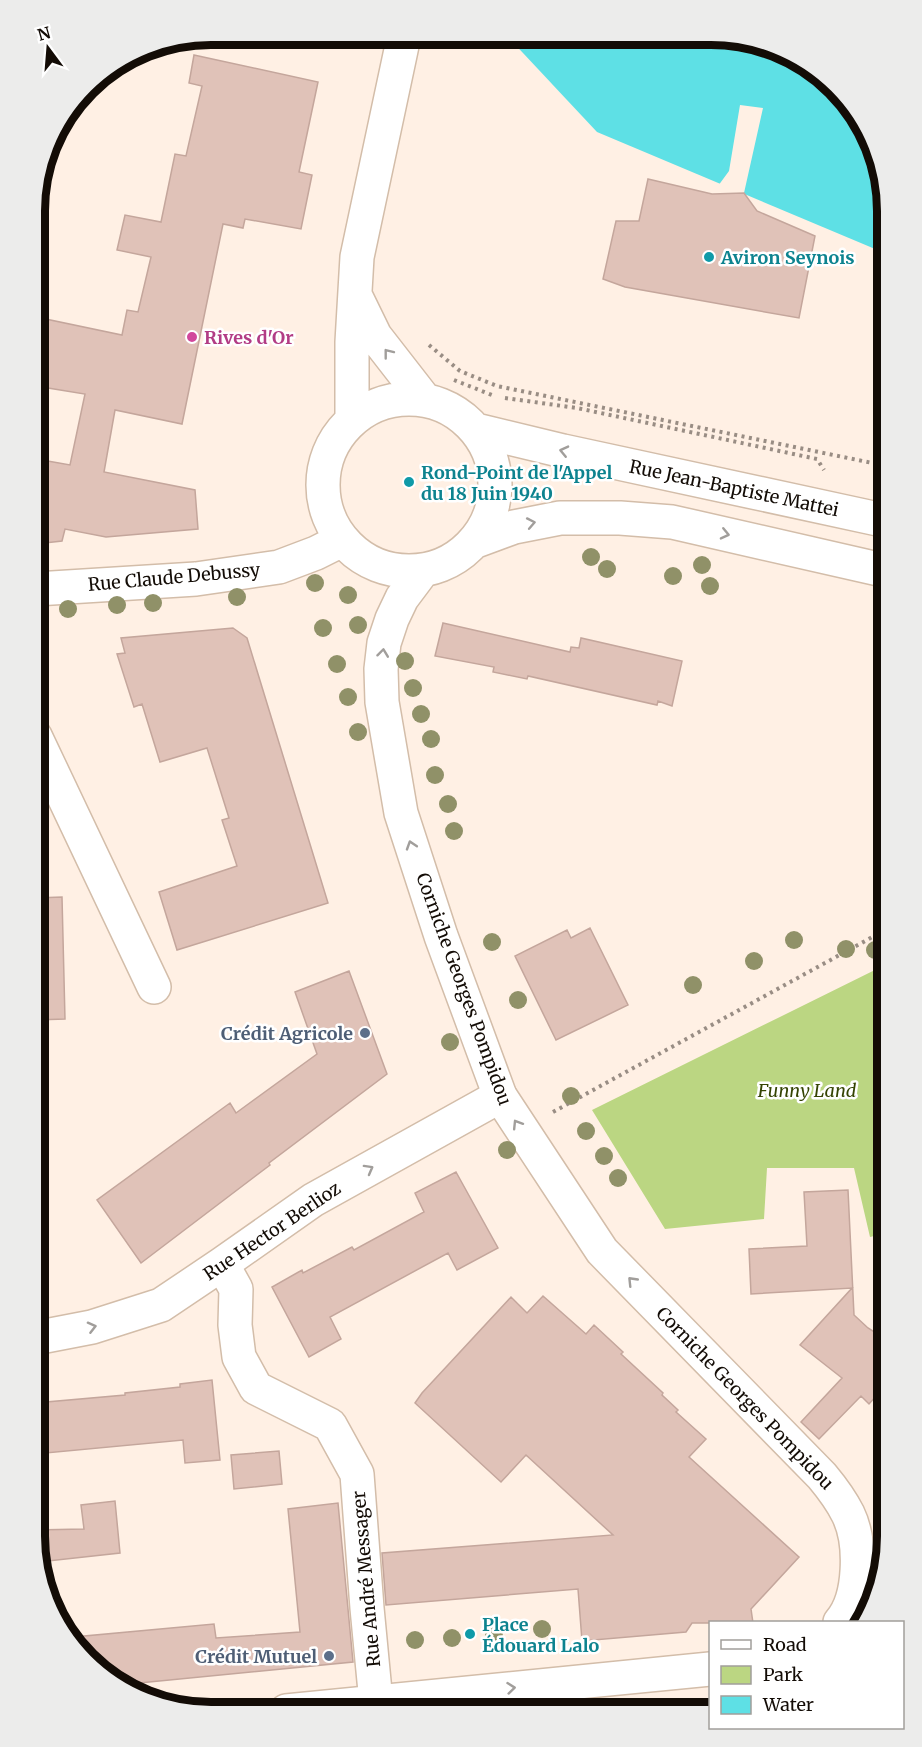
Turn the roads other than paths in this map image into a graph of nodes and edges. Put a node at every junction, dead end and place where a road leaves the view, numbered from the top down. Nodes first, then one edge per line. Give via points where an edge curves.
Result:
1 (402, 45) edge
2 (354, 293) junction
3 (424, 399) junction
4 (352, 419) junction
5 (476, 430) junction
6 (877, 519) edge
7 (342, 540) junction
8 (476, 541) junction
9 (877, 569) edge
10 (423, 570) junction
11 (45, 588) edge
12 (45, 757) edge
13 (154, 987) dead end
14 (500, 1096) junction
15 (222, 1264) junction
16 (45, 1336) edge
17 (842, 1621) edge
18 (709, 1669) edge
19 (376, 1701) junction
20 (367, 1702) edge

1 - 2 main road via 357,257
3 -> 2 main road via 375,336
2 - 4 main road
3 - 4 main road via 399,399 374,406
3 - 5 main road via 462,415
4 - 7 main road via 335,440 325,465 323,491 329,518
6 -> 5 main road, Rue Jean-Baptiste Mattei
5 - 8 main road via 489,450 495,473 495,497
7 - 10 main road via 365,560 393,570
7 - 11 main road, Rue Claude Debussy via 279,567 196,579
8 -> 9 main road via 514,527 560,518 620,518 672,522
8 - 10 main road via 443,564
14 -> 10 main road, Corniche Georges Pompidou via 401,813 382,702 381,669 387,635 402,598
12 - 13 main road
15 -> 14 main road, Rue Hector Berlioz via 313,1200
17 -> 14 main road, Corniche Georges Pompidou via 854,1596 858,1575 850,1517 839,1497 602,1251
16 -> 15 main road, Rue Hector Berlioz via 92,1328 160,1305
15 - 19 main road, Rue André Messager via 236,1289 239,1357 256,1388 330,1425 357,1474
19 -> 18 main road
19 - 20 main road

